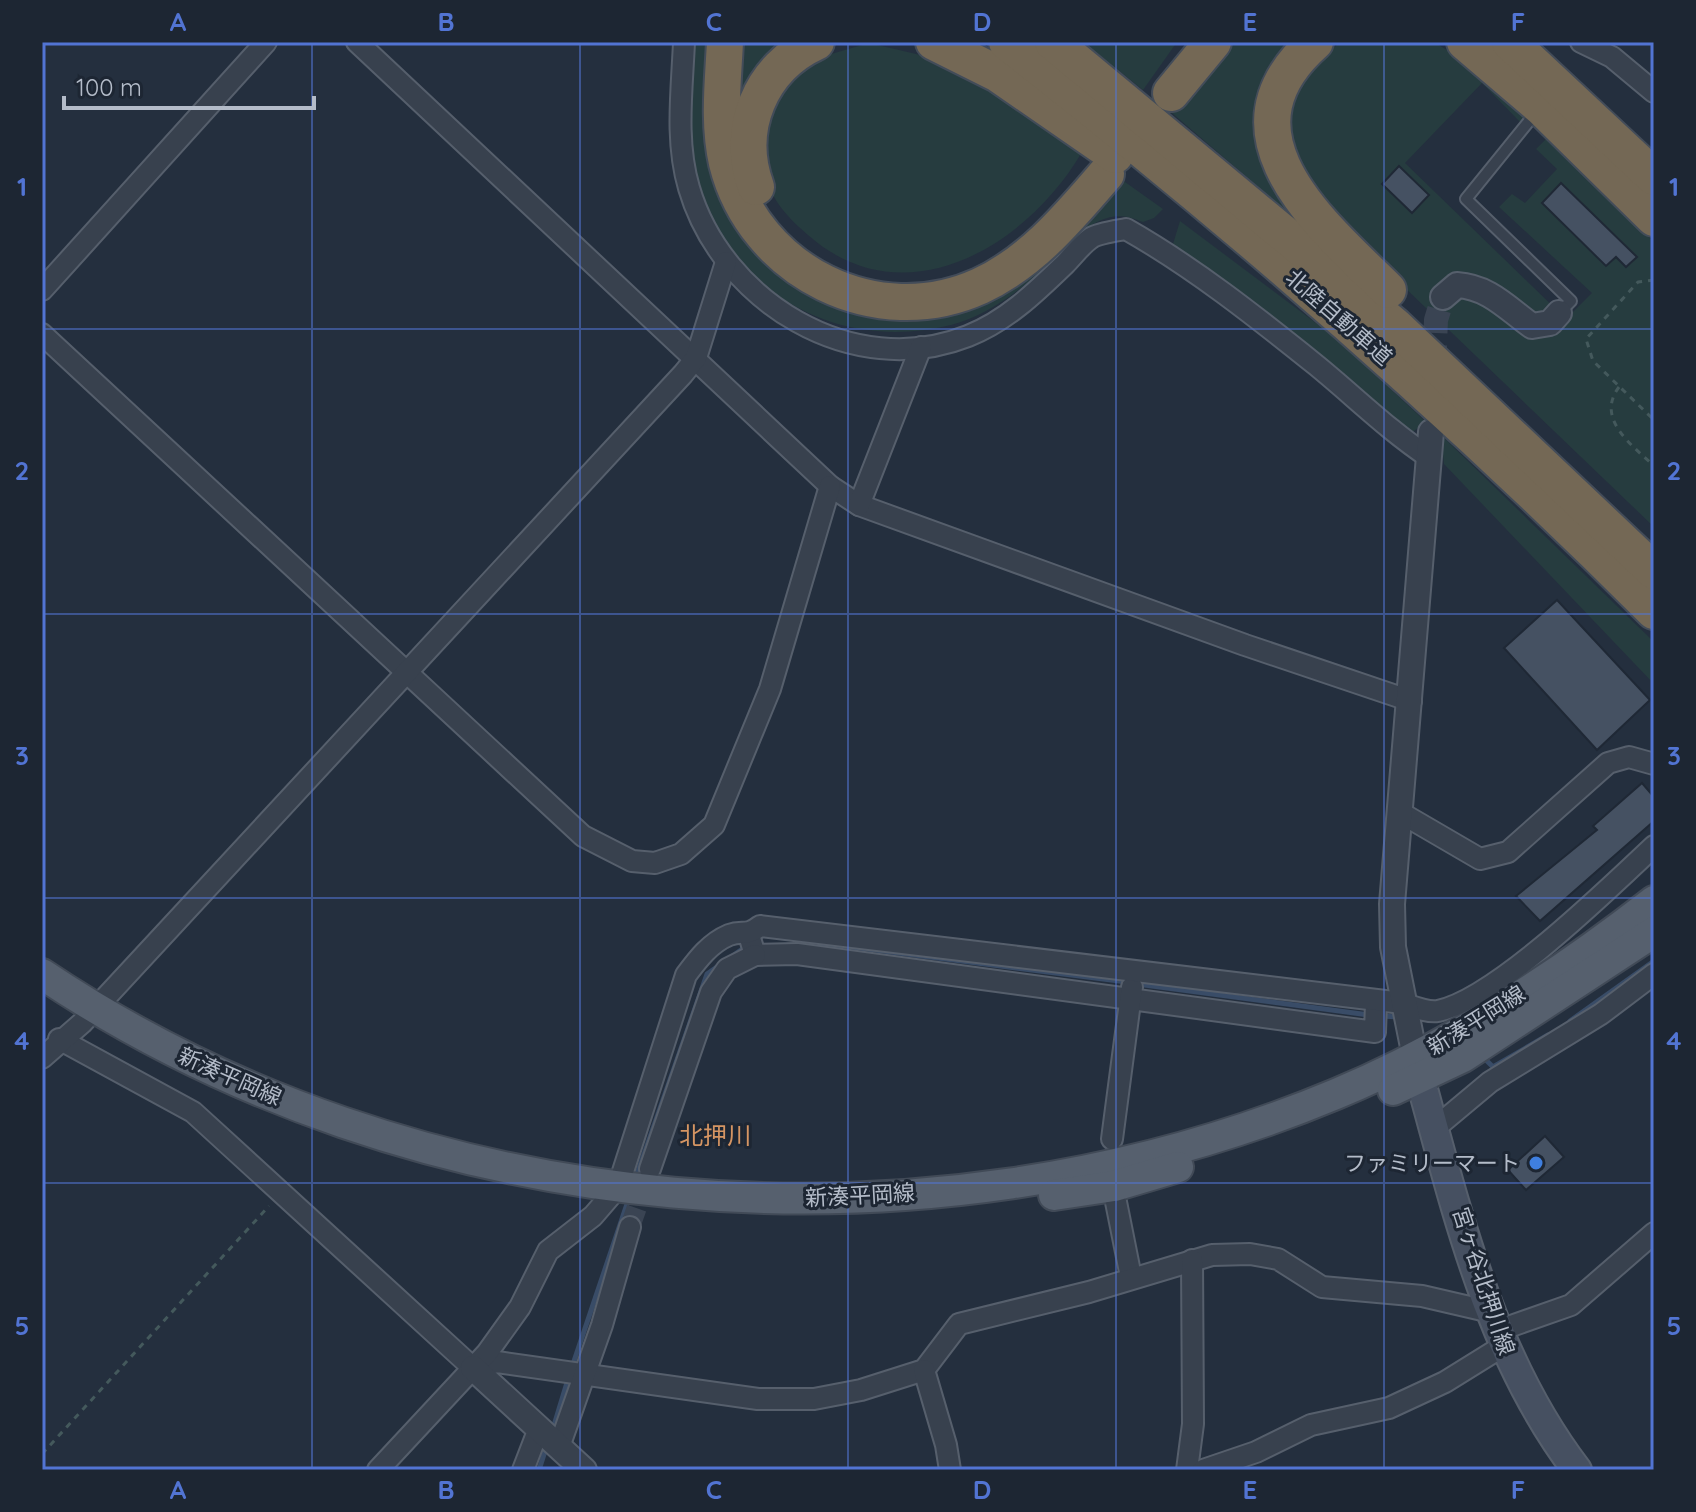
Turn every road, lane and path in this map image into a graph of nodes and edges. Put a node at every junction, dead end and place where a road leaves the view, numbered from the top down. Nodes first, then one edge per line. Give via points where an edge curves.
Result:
1 (266, 42) edge
2 (357, 42) edge
3 (684, 42) edge
4 (725, 42) edge
5 (816, 42) edge
6 (934, 42) edge
7 (1007, 42) edge
8 (1053, 42) edge
9 (1193, 42) edge
10 (1213, 42) edge
11 (1315, 42) edge
12 (1465, 42) edge
13 (1590, 44) edge
14 (1494, 50) edge
15 (1654, 92) edge
16 (1550, 96) junction
17 (1654, 177) edge
18 (1654, 218) edge
19 (726, 262) junction
20 (1654, 280) edge
21 (42, 290) edge
22 (1443, 297) dead end
23 (1319, 299) junction
24 (1559, 313) joint
25 (42, 334) edge
26 (921, 347) junction
27 (696, 358) junction
28 (1619, 387) junction
29 (1654, 420) edge
30 (1431, 432) dead end
31 (1430, 458) junction
32 (1654, 466) edge
33 (830, 486) junction
34 (859, 505) junction
35 (1654, 561) edge
36 (1654, 571) edge
37 (1654, 611) edge
38 (405, 673) junction
39 (1411, 701) junction
40 (1654, 764) edge
41 (1401, 813) junction
42 (1654, 846) edge
43 (1654, 901) edge
44 (1654, 932) edge
45 (749, 935) junction
46 (755, 955) junction
47 (1134, 971) junction
48 (42, 974) edge
49 (1654, 974) edge
50 (42, 997) edge
51 (1131, 1001) junction
52 (1402, 1003) junction
53 (1376, 1012) junction
54 (79, 1024) junction
55 (42, 1058) edge
56 (1417, 1068) junction
57 (1435, 1128) junction
58 (1112, 1139) dead end
59 (650, 1169) tunnel mouth
60 (281, 1193) junction
61 (611, 1196) junction
62 (1116, 1202) dead end
63 (630, 1227) tunnel mouth
64 (1654, 1233) edge
65 (1192, 1260) junction
66 (1131, 1277) junction
67 (1497, 1330) junction
68 (473, 1368) junction
69 (924, 1370) junction
70 (583, 1373) junction
71 (538, 1431) junction
72 (559, 1447) junction
73 (42, 1454) edge
74 (378, 1470) edge
75 (523, 1470) edge
76 (584, 1470) edge
77 (950, 1470) edge
78 (1187, 1470) edge
79 (1203, 1470) edge
80 (1577, 1470) edge

1 - 21 street
2 - 27 street
3 - 19 street via 680,144 704,229
4 - 5 highway via 723,138 734,185 774,248 833,289 904,303 979,286 1039,247 1100,169 1028,235 962,275 890,285 842,273 802,249 770,214 751,174 748,152 751,119 761,92 789,59
6 - 23 highway via 998,74
7 - 23 highway, 北陸自動車道
8 - 36 highway, 北陸自動車道 via 1395,326
9 - 10 highway via 1165,89
11 - 35 highway via 1290,69 1276,109 1277,153 1296,196
12 - 14 highway
13 - 15 street
14 - 16 highway
16 - 17 highway
16 - 18 highway
16 - 24 lane via 1466,199 1571,301
19 - 26 street via 782,315 815,332 889,349
19 - 27 street
20 - 28 path via 1638,282 1586,339 1593,361
22 - 24 street via 1457,285 1474,286 1532,326 1550,323
23 - 37 highway, 北陸自動車道 via 1477,439
25 - 38 street
26 - 31 street via 967,337 1012,314 1091,238 1126,229 1167,252
26 - 34 street
27 - 33 street
27 - 38 street
28 - 29 path
28 - 32 path via 1610,406 1611,420
30 - 31 street
31 - 39 street
33 - 34 street
33 - 38 street via 770,689 725,804 714,825 681,854 655,863 632,861 583,836
34 - 39 street
38 - 54 street
39 - 41 street
40 - 41 street via 1629,757 1608,763 1508,852 1480,859
41 - 52 street via 1392,904
42 - 52 street via 1535,953 1464,1001 1435,1012
43 - 56 main road, 新湊平岡線
44 - 56 main road, 新湊平岡線 via 1489,1042
45 - 46 street
45 - 47 street via 760,926
45 - 61 street via 731,934 703,952 686,975
46 - 51 street via 797,954
46 - 59 street via 727,969 711,992
47 - 51 street
47 - 53 street
48 - 54 main road, 新湊平岡線
49 - 57 street via 1601,1014 1490,1082
50 - 54 main road, 新湊平岡線
51 - 53 street via 1375,1032
51 - 58 street
52 - 53 street
52 - 56 street
54 - 55 street
54 - 60 street via 193,1112
54 - 61 main road, 新湊平岡線 via 269,1115 361,1148 437,1171
56 - 57 main road, 宮ヶ谷北押川線
56 - 61 main road, 新湊平岡線 via 1336,1115 1114,1186 868,1218 734,1216
57 - 67 main road, 宮ヶ谷北押川線
60 - 68 street
60 - 73 path
61 - 68 street via 548,1251 520,1307
62 - 66 street
63 - 70 street
64 - 67 street via 1571,1305
65 - 66 street
65 - 67 street via 1250,1254 1278,1259 1322,1287 1422,1296
65 - 78 street via 1193,1424
66 - 69 street via 959,1324
67 - 79 street via 1445,1382 1389,1408 1311,1425
67 - 80 main road, 宮ヶ谷北押川線 via 1531,1403
68 - 70 street via 497,1362
68 - 71 street
68 - 74 street
69 - 70 street via 814,1399 758,1399
69 - 77 street
70 - 72 street
71 - 72 street
71 - 75 street
72 - 76 street

